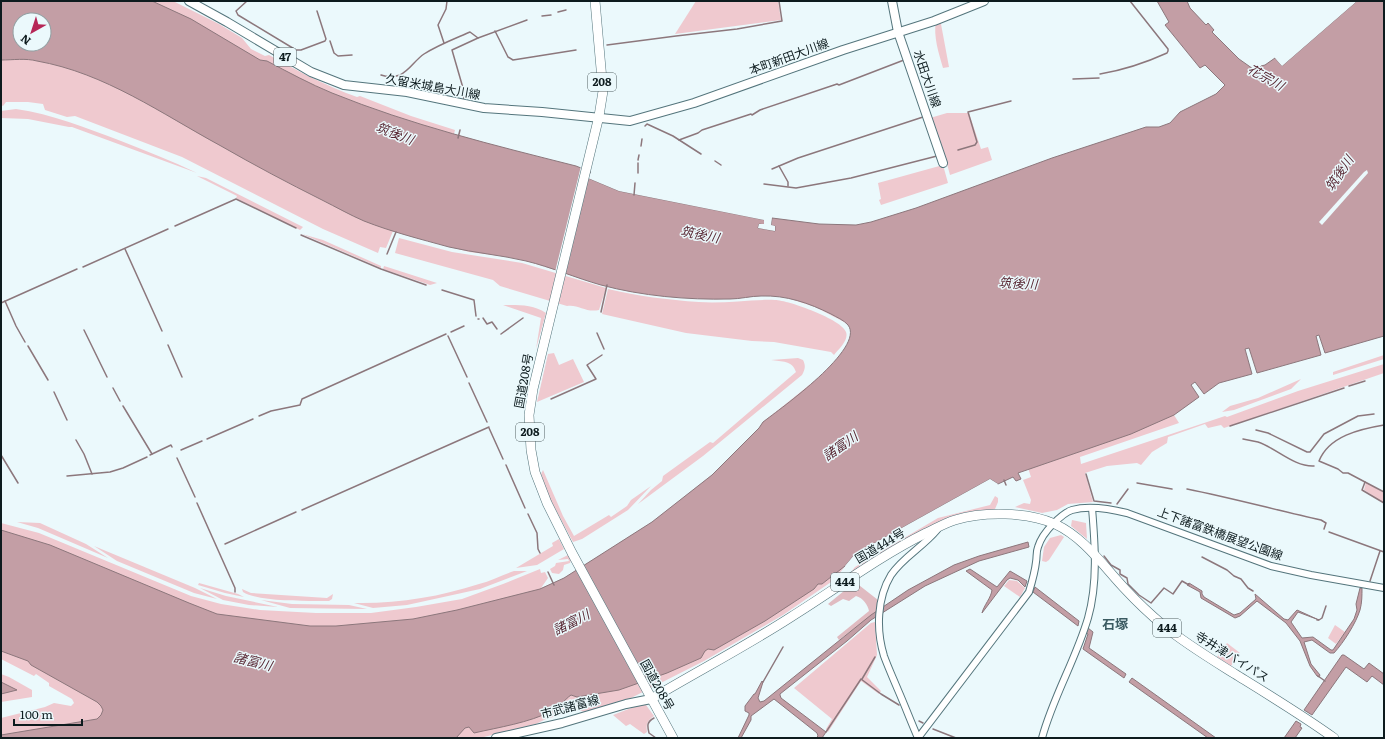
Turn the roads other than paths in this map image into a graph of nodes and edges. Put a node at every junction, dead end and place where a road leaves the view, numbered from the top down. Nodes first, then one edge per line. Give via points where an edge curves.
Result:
1 (189, 1) edge
2 (595, 1) edge
3 (892, 1) edge
4 (984, 1) edge
5 (898, 32) junction
6 (598, 116) junction
7 (944, 163) dead end
8 (1092, 508) junction
9 (1054, 523) junction
10 (939, 527) junction
11 (1094, 554) junction
12 (1384, 588) edge
13 (650, 697) junction
14 (496, 738) edge
15 (673, 738) edge
16 (918, 738) edge
17 (1042, 738) edge
18 (1334, 738) edge

1 - 6 main road, 久留米城島大川線 / 47 via 311,72 344,85 408,92 484,108
2 - 6 highway, 国道208号 / 208 via 603,91
3 - 5 main road, 水田大川線
4 - 5 main road, 本町新田大川線
5 - 6 main road, 本町新田大川線 via 694,103 630,121
5 - 7 main road, 水田大川線
6 - 13 highway, 国道208号 / 208 via 533,389 529,414 531,450 535,472 547,503
8 - 9 street, 上下諸富鉄橋展望公園線 via 1071,510
8 - 11 street
8 - 12 street, 上下諸富鉄橋展望公園線 via 1127,513 1271,566
9 - 10 highway, 国道444号 / 444 via 1024,516 998,514 956,520
9 - 11 highway, 寺井津バイパス / 444 via 1072,534
9 - 16 street, 上下諸富鉄橋展望公園線 via 1039,544 1029,592
10 - 13 highway, 国道444号 / 444 via 869,566 760,637
10 - 16 street via 905,558 891,575 880,606 880,638 884,655
11 - 17 street via 1094,577 1088,618
11 - 18 highway, 寺井津バイパス / 444 via 1126,591 1165,627
13 - 14 main road, 市武諸富線 via 562,723
13 - 15 highway, 国道208号 / 208

